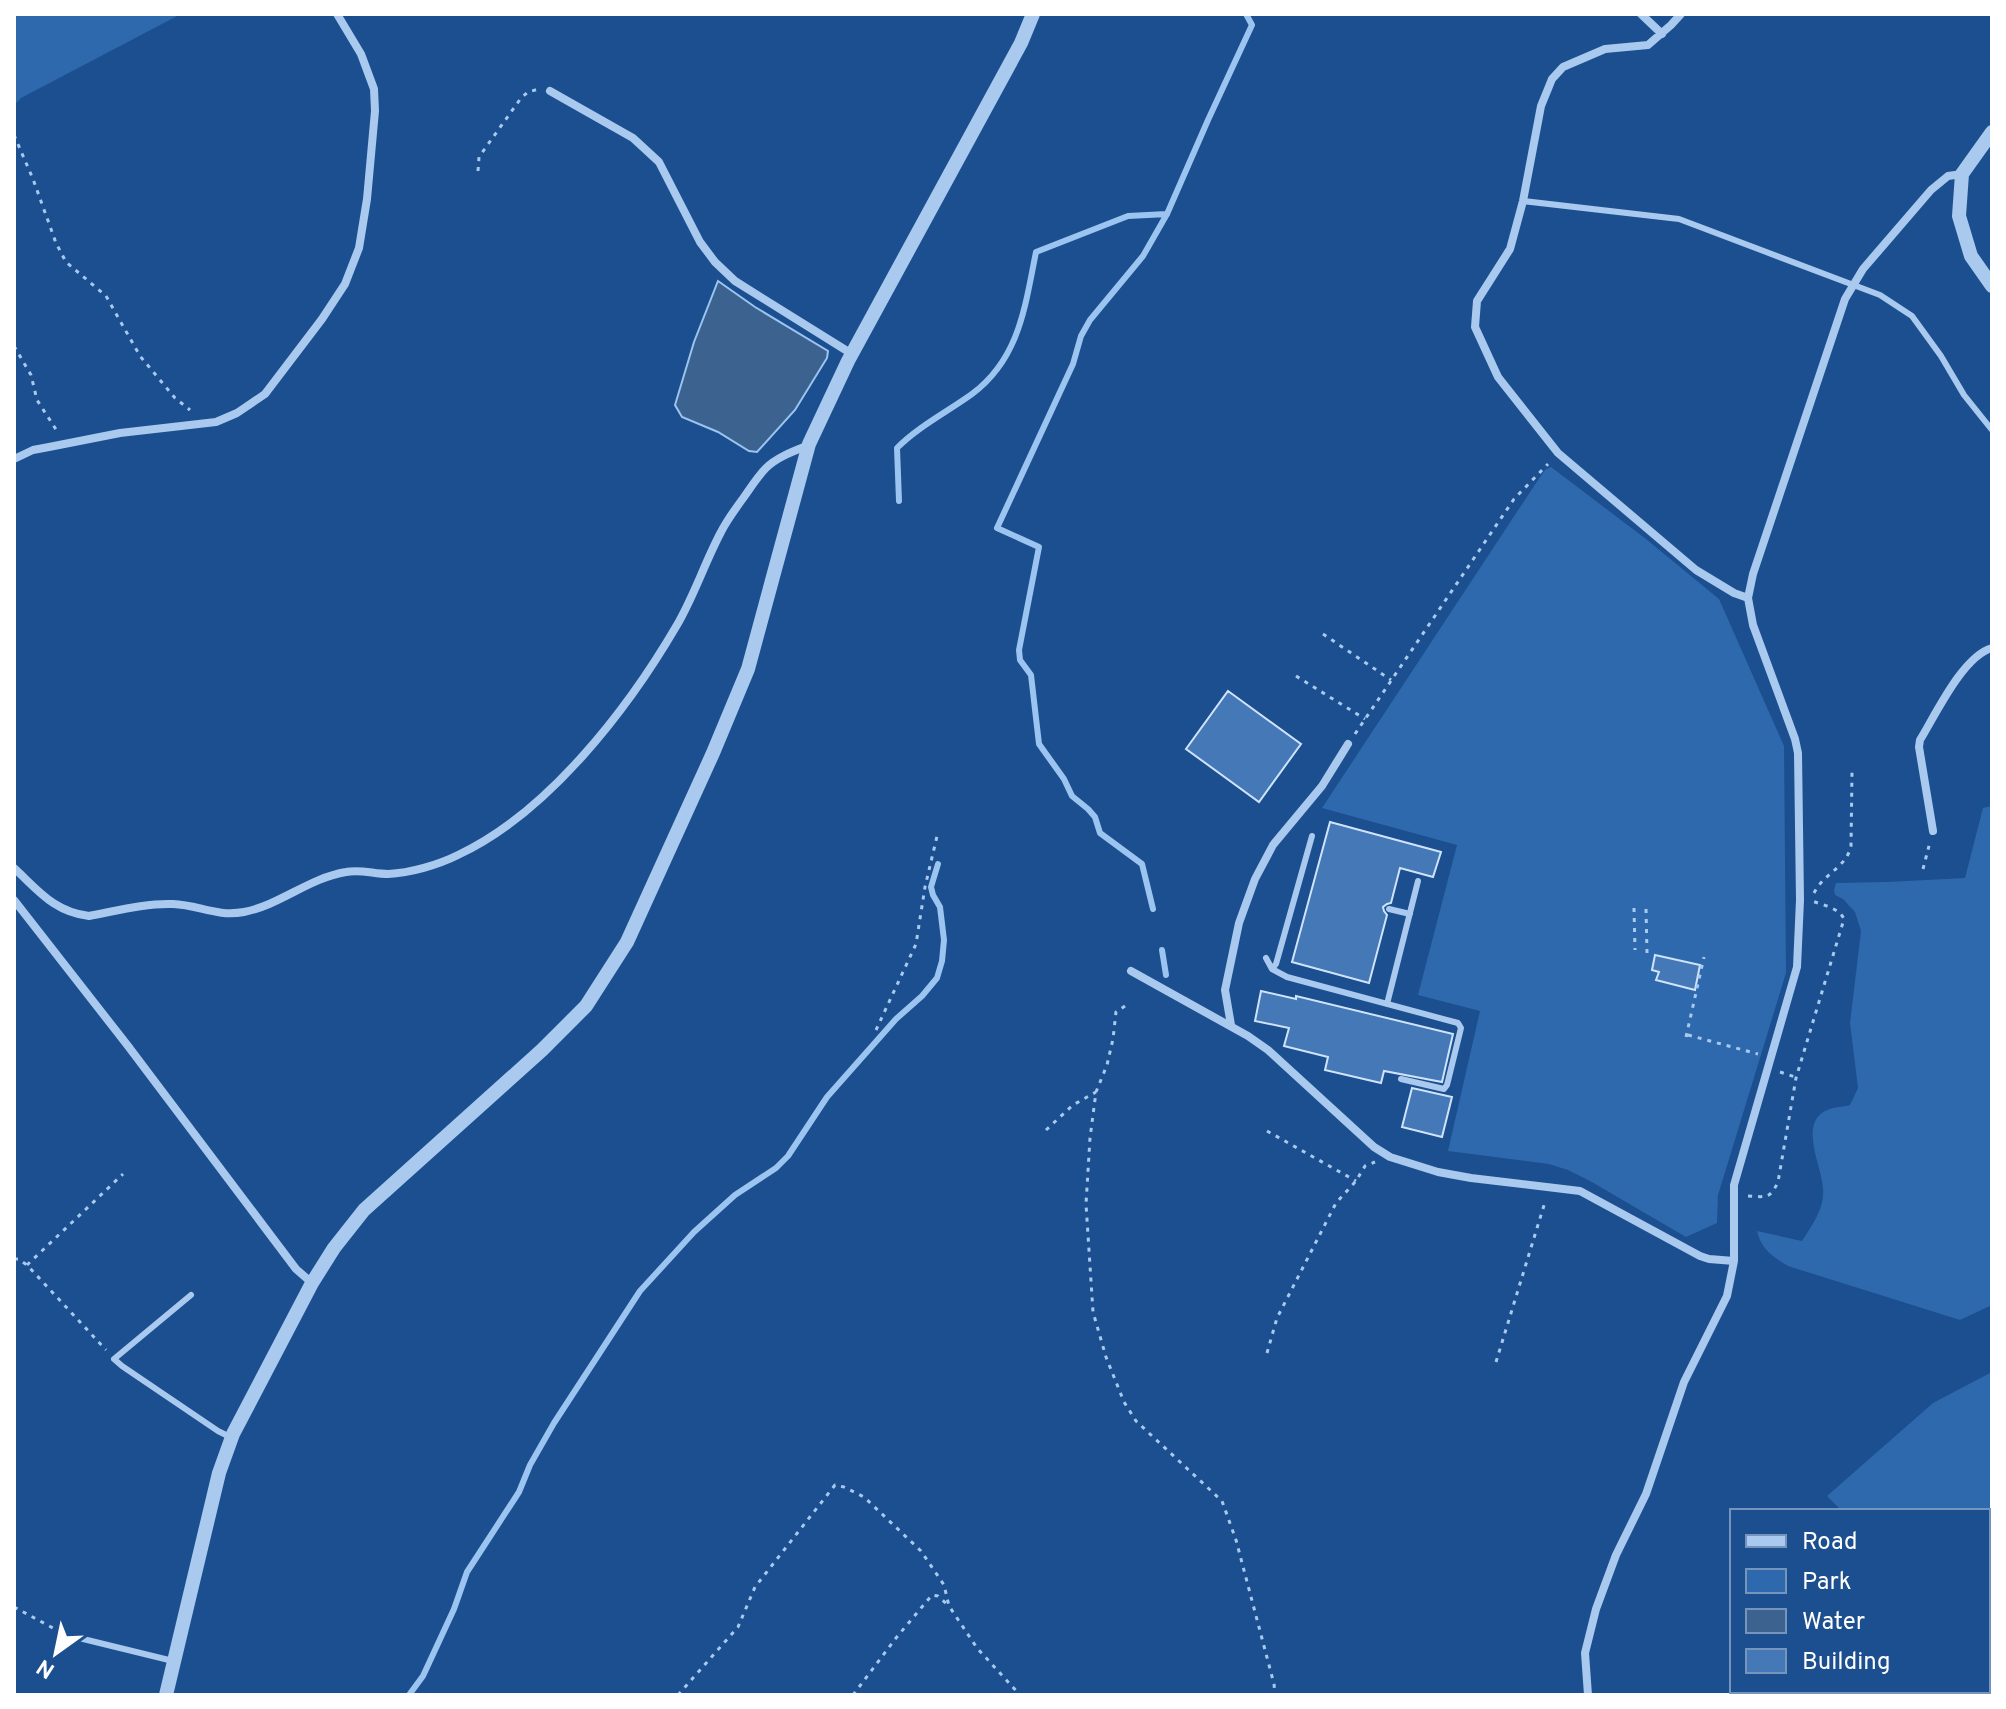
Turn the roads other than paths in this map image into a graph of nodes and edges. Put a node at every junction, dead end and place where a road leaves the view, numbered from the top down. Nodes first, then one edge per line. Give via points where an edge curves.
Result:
1 (337, 14) edge
2 (1033, 14) edge
3 (1641, 14) edge
4 (1681, 14) edge
5 (1662, 34) junction
6 (550, 91) road end
7 (1992, 132) edge
8 (1962, 174) junction
9 (1523, 201) junction
10 (1854, 284) junction
11 (1992, 286) edge
12 (852, 354) junction
13 (1992, 430) edge
14 (809, 444) junction
15 (14, 459) edge
16 (1748, 598) junction
17 (1992, 648) edge
18 (1348, 744) road end
19 (1933, 831) road end
20 (1312, 836) dead end
21 (14, 868) edge
22 (1418, 881) dead end
23 (14, 900) edge
24 (1389, 909) dead end
25 (1410, 914) junction
26 (1266, 958) dead end
27 (1272, 969) junction
28 (1131, 971) dead end
29 (1387, 1004) junction
30 (1231, 1025) junction
31 (1401, 1079) dead end
32 (1734, 1261) junction
33 (312, 1283) junction
34 (191, 1295) dead end
35 (232, 1438) junction
36 (75, 1637) road end
37 (174, 1661) junction
38 (166, 1695) edge
39 (1588, 1695) edge

1 - 15 street via 361,54 374,89 375,111 363,229 354,265 336,300 265,394 237,413 216,422 33,450
2 - 12 street
3 - 5 street
4 - 5 street
5 - 9 street via 1648,45 1605,49 1563,67 1552,79 1541,106
6 - 12 street via 633,138 659,162 700,242 735,281
7 - 8 street
8 - 10 street via 1948,176 1931,190
8 - 11 street via 1959,216 1971,256
9 - 10 lane via 1679,219
9 - 16 street via 1510,249 1477,301 1475,327 1498,377 1558,453 1696,570
10 - 13 lane via 1912,316
10 - 16 street
12 - 14 street
14 - 21 street via 767,467 748,491 721,531 678,624 596,742 534,805 457,856 388,874 326,876 262,906 232,913 174,904 75,914 52,903
14 - 33 street via 748,669 627,942 586,1006 364,1210
16 - 32 street via 1798,753 1800,900 1797,967 1734,1185
17 - 19 street via 1964,669 1920,740
18 - 30 street via 1322,786 1273,845 1255,879 1225,990
20 - 27 lane
22 - 25 lane
23 - 33 street via 296,1269
24 - 25 lane
25 - 29 lane
26 - 27 lane
27 - 29 lane
28 - 30 street
29 - 31 lane via 1461,1028 1444,1089
30 - 32 street via 1268,1050 1390,1157 1471,1178 1580,1191 1700,1256
32 - 39 street via 1727,1296 1684,1382 1646,1494 1596,1609 1585,1653
33 - 35 street
34 - 35 lane via 114,1359
35 - 37 street
36 - 37 lane
37 - 38 street

